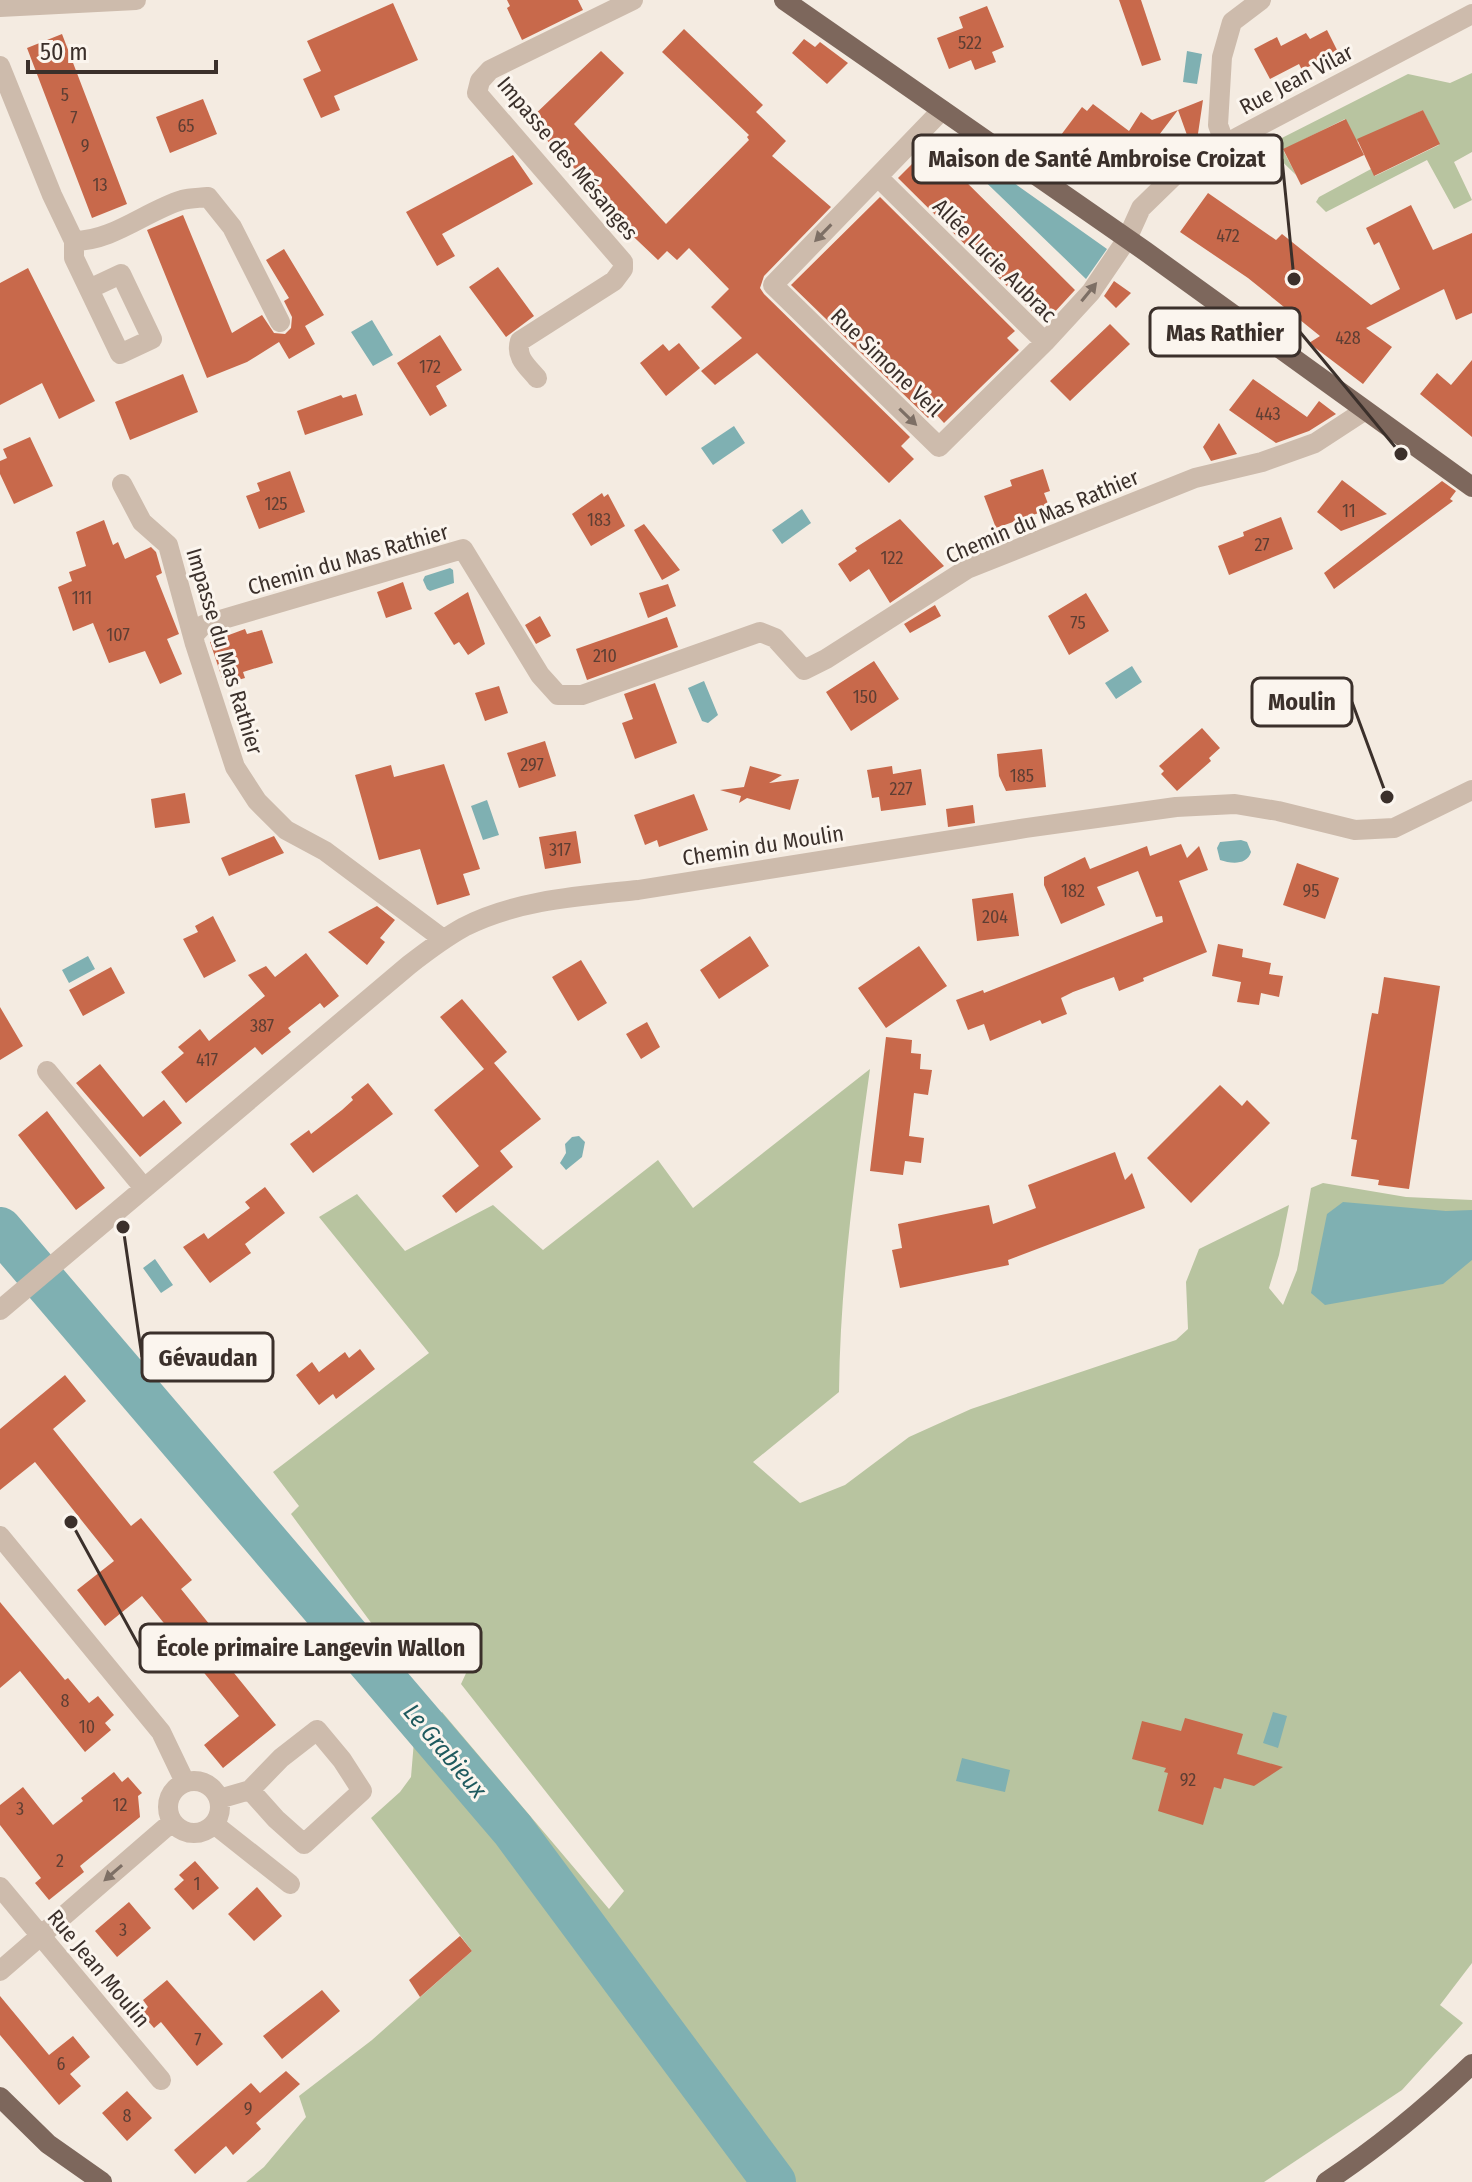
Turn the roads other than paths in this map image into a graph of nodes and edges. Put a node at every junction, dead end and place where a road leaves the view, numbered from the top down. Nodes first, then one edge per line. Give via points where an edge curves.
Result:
1 (136, 0) edge
2 (633, 0) edge
3 (784, 0) edge
4 (1261, 0) edge
5 (0, 7) edge
6 (1472, 14) edge
7 (0, 66) edge
8 (942, 110) junction
9 (1225, 144) junction
10 (878, 177) junction
11 (1127, 239) junction
12 (74, 241) junction
13 (89, 289) dead end
14 (280, 322) dead end
15 (1045, 342) junction
16 (537, 378) dead end
17 (1364, 411) junction
18 (122, 484) dead end
19 (1472, 487) edge
20 (194, 635) junction
21 (1472, 790) edge
22 (443, 939) junction
23 (47, 1071) dead end
24 (144, 1188) junction
25 (7, 1300) edge
26 (0, 1536) edge
27 (185, 1782) junction
28 (234, 1794) junction
29 (172, 1822) junction
30 (214, 1824) junction
31 (290, 1884) dead end
32 (0, 1887) edge
33 (41, 1935) junction
34 (0, 1971) edge
35 (1472, 2064) edge
36 (161, 2080) dead end
37 (0, 2097) edge
38 (100, 2181) edge
39 (1326, 2182) edge

1 - 5 street
2 - 16 street, Impasse des Mésanges via 490,70 480,81 477,93 623,262 614,281 520,341 521,360
3 - 8 main road
4 - 9 street via 1232,22 1222,57 1218,125
6 - 9 street, Rue Jean Vilar
7 - 12 street
8 - 10 street, Rue Simone Veil
8 - 11 main road
9 - 11 street, Rue Jean Vilar via 1177,173 1141,208
10 - 15 street, Allée Lucie Aubrac
10 -> 15 street, Rue Simone Veil via 773,285 939,447
15 -> 11 street, Rue Simone Veil via 1091,292
11 - 17 main road
12 - 13 street via 74,258
12 - 14 street via 114,231 183,200 208,197 232,227
17 - 19 main road
17 - 20 street, Chemin du Mas Rathier via 1315,443 1195,478 967,569 804,670 775,638 760,632 582,695 558,695 540,675 463,549 203,625
18 - 20 street, Impasse du Mas Rathier via 142,522 168,545
20 - 22 street, Impasse du Mas Rathier via 235,767 257,801 286,830 325,851
21 - 22 street, Chemin du Moulin via 1394,828 1355,830 1235,804 1176,807 574,897 511,910
22 - 24 street, Chemin du Moulin
23 - 24 street
24 - 25 street, Chemin du Moulin
26 - 27 street via 161,1732
27 - 28 street via 196,1780
27 - 29 street via 169,1798
28 - 28 street via 276,1819 304,1844 362,1791 317,1730
28 - 30 street
29 - 30 street via 197,1834
29 -> 33 street
30 - 31 street
32 - 33 street, Rue Jean Moulin
33 - 34 street
33 - 36 street, Rue Jean Moulin
35 - 39 main road via 1427,2107
37 - 38 main road via 48,2144

